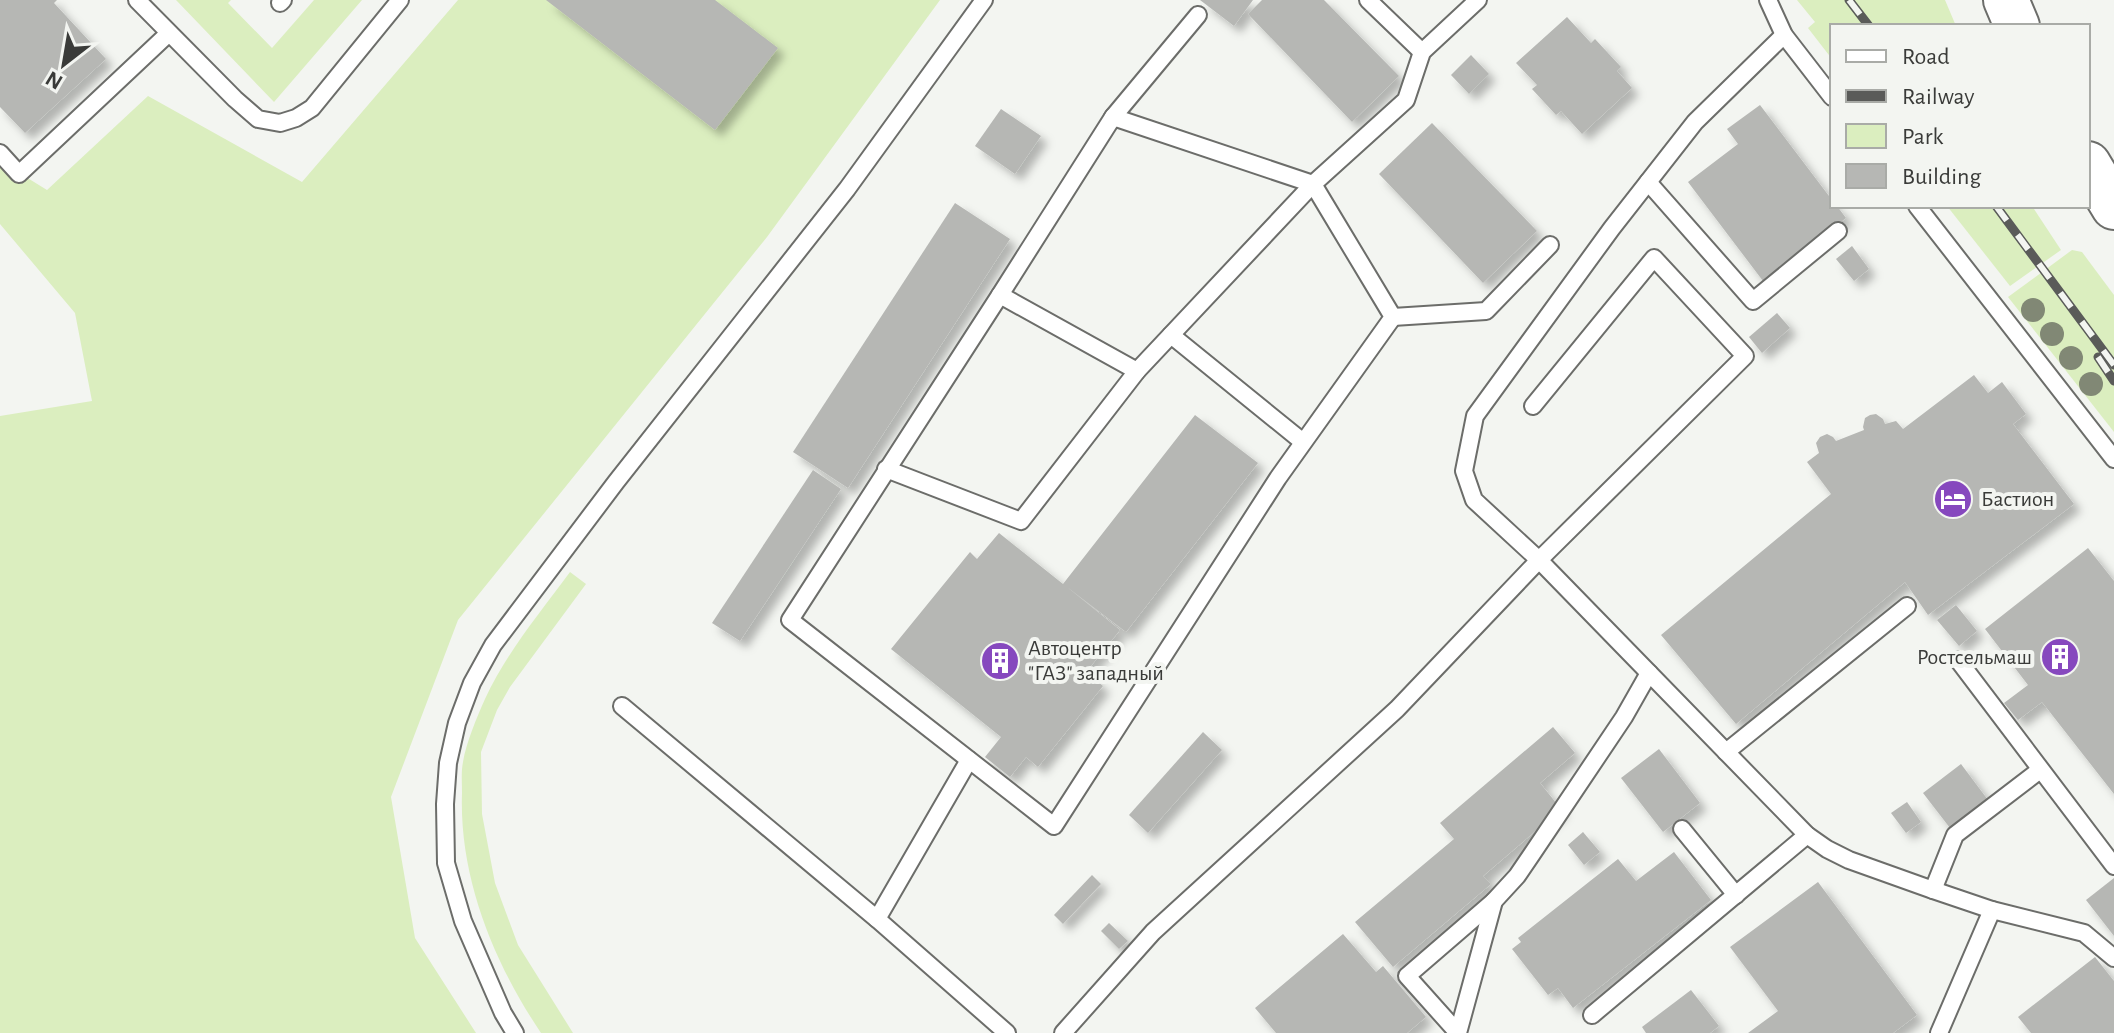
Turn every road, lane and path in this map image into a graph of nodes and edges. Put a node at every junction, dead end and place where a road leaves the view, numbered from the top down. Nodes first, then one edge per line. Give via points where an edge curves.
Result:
1 (137, 0) edge
2 (400, 0) edge
3 (984, 0) edge
4 (1368, 0) edge
5 (1478, 0) edge
6 (1768, 0) edge
7 (2006, 0) edge
8 (1198, 15) dead end
9 (2016, 24) edge
10 (169, 33) junction
11 (1784, 35) junction
12 (1422, 52) junction
13 (1830, 94) edge
14 (1113, 117) junction
15 (0, 153) edge
16 (2090, 167) edge
17 (1648, 182) junction
18 (1313, 184) junction
19 (2114, 207) edge
20 (1919, 208) edge
21 (1838, 231) dead end
22 (1550, 245) dead end
23 (1000, 295) junction
24 (1393, 317) junction
25 (1171, 335) junction
26 (1137, 371) junction
27 (1533, 406) dead end
28 (1303, 442) junction
29 (2114, 459) edge
30 (886, 469) junction
31 (1539, 560) junction
32 (1907, 606) dead end
33 (1958, 660) dead end
34 (1649, 673) junction
35 (622, 706) dead end
36 (1726, 752) junction
37 (969, 760) junction
38 (2040, 770) junction
39 (1682, 829) dead end
40 (1807, 835) junction
41 (2114, 866) edge
42 (1933, 890) junction
43 (1736, 895) junction
44 (1494, 901) junction
45 (1992, 910) junction
46 (877, 919) junction
47 (2114, 958) edge
48 (1592, 1015) dead end
49 (515, 1033) edge
50 (1007, 1033) edge
51 (1063, 1033) edge
52 (1458, 1033) edge
53 (1939, 1033) edge

1 - 10 lane
2 - 10 lane via 312,108 280,123 258,119
3 - 49 lane via 847,189 493,645 472,683 448,763 446,863 463,921
4 - 12 lane
5 - 12 lane
6 - 11 lane
7 - 9 main road
8 - 14 lane
10 - 15 lane via 19,174
11 - 13 lane
11 - 17 lane via 1695,122
12 - 18 lane via 1406,100
14 - 18 lane
14 - 23 lane
16 - 19 main road
17 - 21 lane via 1753,301
17 - 31 lane via 1475,416 1464,471 1474,500
18 - 24 lane
18 - 25 lane
20 - 29 lane
22 - 24 lane via 1486,311
23 - 26 lane
23 - 30 lane
24 - 28 lane
25 - 26 lane
25 - 28 lane
26 - 30 lane via 1021,521
27 - 31 lane via 1654,258 1745,356
28 - 37 lane via 1054,826
30 - 37 lane via 790,620
31 - 34 lane
31 - 51 lane via 1397,709 1153,932
32 - 36 lane
33 - 38 lane
34 - 36 lane
34 - 44 lane via 1549,829
35 - 46 lane
36 - 40 lane
37 - 46 lane
38 - 41 lane
38 - 42 lane via 1955,835
39 - 43 lane
40 - 42 lane via 1849,860
40 - 43 lane
42 - 45 lane
43 - 48 lane
44 - 52 lane
44 - 52 lane via 1407,976
45 - 47 lane via 2084,933
45 - 53 lane
46 - 50 lane

